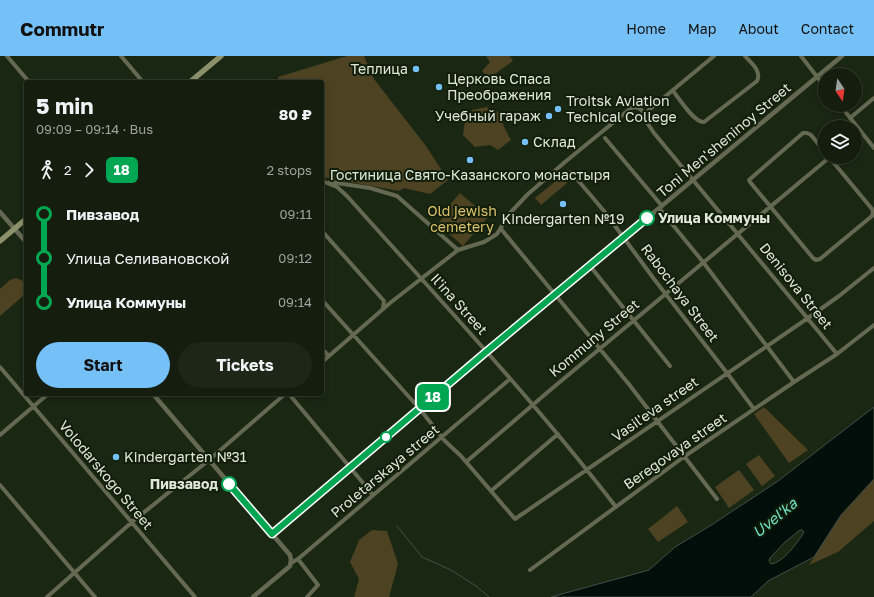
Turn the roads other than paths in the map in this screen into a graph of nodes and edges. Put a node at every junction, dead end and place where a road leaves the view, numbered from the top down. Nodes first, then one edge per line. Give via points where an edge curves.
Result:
1 (7, 56) edge
2 (121, 56) edge
3 (221, 56) edge
4 (714, 56) edge
5 (745, 56) edge
6 (801, 56) edge
7 (842, 56) edge
8 (817, 77) junction
9 (27, 80) edge
10 (141, 80) edge
11 (192, 80) edge
12 (673, 90) junction
13 (874, 98) edge
14 (845, 112) edge
15 (644, 114) junction
16 (850, 118) joint
17 (862, 133) edge
18 (605, 138) dead end
19 (818, 144) edge
20 (874, 147) edge
21 (821, 164) edge
22 (835, 164) edge
23 (571, 172) dead end
24 (693, 180) junction
25 (324, 181) edge
26 (324, 182) edge
27 (660, 207) junction
28 (770, 208) junction
29 (0, 212) edge
30 (24, 221) edge
31 (14, 229) junction
32 (501, 229) junction
33 (324, 233) edge
34 (738, 233) junction
35 (624, 237) junction
36 (24, 240) edge
37 (0, 241) edge
38 (458, 250) junction
39 (703, 262) junction
40 (590, 266) junction
41 (874, 268) edge
42 (420, 278) junction
43 (666, 293) junction
44 (556, 295) junction
45 (384, 301) junction
46 (324, 302) edge
47 (390, 303) junction
48 (383, 308) junction
49 (808, 318) junction
50 (634, 320) junction
51 (874, 325) edge
52 (353, 335) junction
53 (767, 346) junction
54 (599, 348) junction
55 (324, 351) edge
56 (486, 352) junction
57 (837, 354) junction
58 (329, 356) junction
59 (324, 360) edge
60 (670, 366) dead end
61 (0, 367) edge
62 (727, 372) junction
63 (510, 379) junction
64 (794, 382) junction
65 (24, 395) edge
66 (25, 396) edge
67 (46, 396) edge
68 (155, 396) edge
69 (283, 396) edge
70 (291, 396) edge
71 (533, 405) junction
72 (33, 406) junction
73 (419, 408) junction
74 (754, 410) junction
75 (658, 420) junction
76 (558, 434) junction
77 (0, 435) edge
78 (442, 437) junction
79 (685, 456) junction
80 (209, 460) junction
81 (466, 462) junction
82 (350, 468) junction
83 (587, 469) junction
84 (0, 485) edge
85 (491, 491) junction
86 (373, 495) junction
87 (717, 499) dead end
88 (616, 507) junction
89 (132, 522) junction
90 (272, 534) junction
91 (298, 559) junction
92 (291, 561) junction
93 (530, 570) dead end
94 (75, 573) junction
95 (47, 597) edge
96 (95, 597) edge
97 (195, 597) edge
98 (253, 597) edge
99 (307, 597) edge

1 - 9 street
2 - 10 street
3 - 11 main road
4 - 12 street
5 - 12 street via 758,71 757,80 704,122 699,122 695,118
6 - 8 street
7 - 8 street, Toni Men'sheninoy Street
8 - 24 street, Toni Men'sheninoy Street
12 - 15 street
13 - 16 street
14 - 16 street
15 - 24 street, Denisova Street via 654,133
15 - 32 street via 640,107 631,108 528,194 510,213
17 - 20 street
18 - 27 street
19 - 28 street via 811,135 803,134 751,177 750,182
21 - 28 street, Kommuny Street
22 - 28 street via 873,212 872,216 820,259 813,258
23 - 35 street, Rabochaya Street
24 - 27 street, Toni Men'sheninoy Street
24 - 34 street, Denisova Street
25 - 38 street via 370,188 397,196
26 - 42 street, Il'ina Street via 337,187 347,196
27 - 35 street, Toni Men'sheninoy Street
27 - 39 street
28 - 34 street, Kommuny Street
29 - 31 street
30 - 31 main road
31 - 36 street
31 - 37 main road
32 - 38 street via 484,242
32 - 44 street
33 - 45 street
34 - 39 street, Kommuny Street
34 - 49 street, Denisova Street
35 - 40 street, Toni Men'sheninoy Street
35 - 43 street, Rabochaya Street
38 - 42 street
39 - 43 street, Kommuny Street
39 - 53 street
40 - 44 street, Toni Men'sheninoy Street
40 - 50 street, Kommuny Street
41 - 49 street, Vasil'eva street
42 - 47 street
42 - 56 street, Il'ina Street
43 - 50 street, Kommuny Street
43 - 62 street, Rabochaya Street
44 - 54 street
44 - 56 street, Toni Men'sheninoy Street
45 - 47 street
45 - 48 street
46 - 52 street
47 - 48 street
48 - 52 street
49 - 53 street, Vasil'eva street
49 - 57 street, Denisova Street
50 - 54 street, Kommuny Street
50 - 60 street, Kommuny Street
51 - 57 street, Beregovaya street
52 - 58 street
52 - 73 street
53 - 62 street, Vasil'eva street
53 - 64 street
54 - 71 street, Kommuny Street
54 - 75 street
55 - 58 street
56 - 63 street, Il'ina Street
56 - 73 street, Toni Men'sheninoy Street
57 - 64 street, Beregovaya street
58 - 59 street
61 - 65 street, Volodarskogo Street
62 - 74 street, Rabochaya Street
62 - 75 street, Vasil'eva street
63 - 71 street, Il'ina Street
63 - 78 street, Proletarskaya street
64 - 74 street, Beregovaya street
66 - 72 street, Volodarskogo Street
67 - 72 street
68 - 80 street
69 - 80 street
70 - 82 street
71 - 76 street, Il'ina Street
71 - 81 street, Kommuny Street
72 - 77 street
72 - 89 street, Volodarskogo Street
73 - 78 street
73 - 82 street, Toni Men'sheninoy Street
74 - 79 street, Beregovaya street
75 - 79 street
75 - 83 street, Vasil'eva street
76 - 83 street, Il'ina Street
76 - 85 street
78 - 81 street
78 - 86 street, Proletarskaya street
79 - 87 street
79 - 88 street, Beregovaya street
80 - 89 street
80 - 90 street
81 - 85 street
82 - 86 street
82 - 90 street, Toni Men'sheninoy Street
83 - 85 street, Vasil'eva street via 515,519
83 - 88 street, Il'ina Street
84 - 94 street
86 - 91 street, Proletarskaya street
88 - 93 street, Beregovaya street
89 - 94 street
89 - 97 street, Volodarskogo Street
90 - 92 street via 288,552
91 - 92 street, Proletarskaya street
91 - 99 street via 318,585
92 - 98 street, Proletarskaya street via 286,569
94 - 95 street
94 - 96 street

